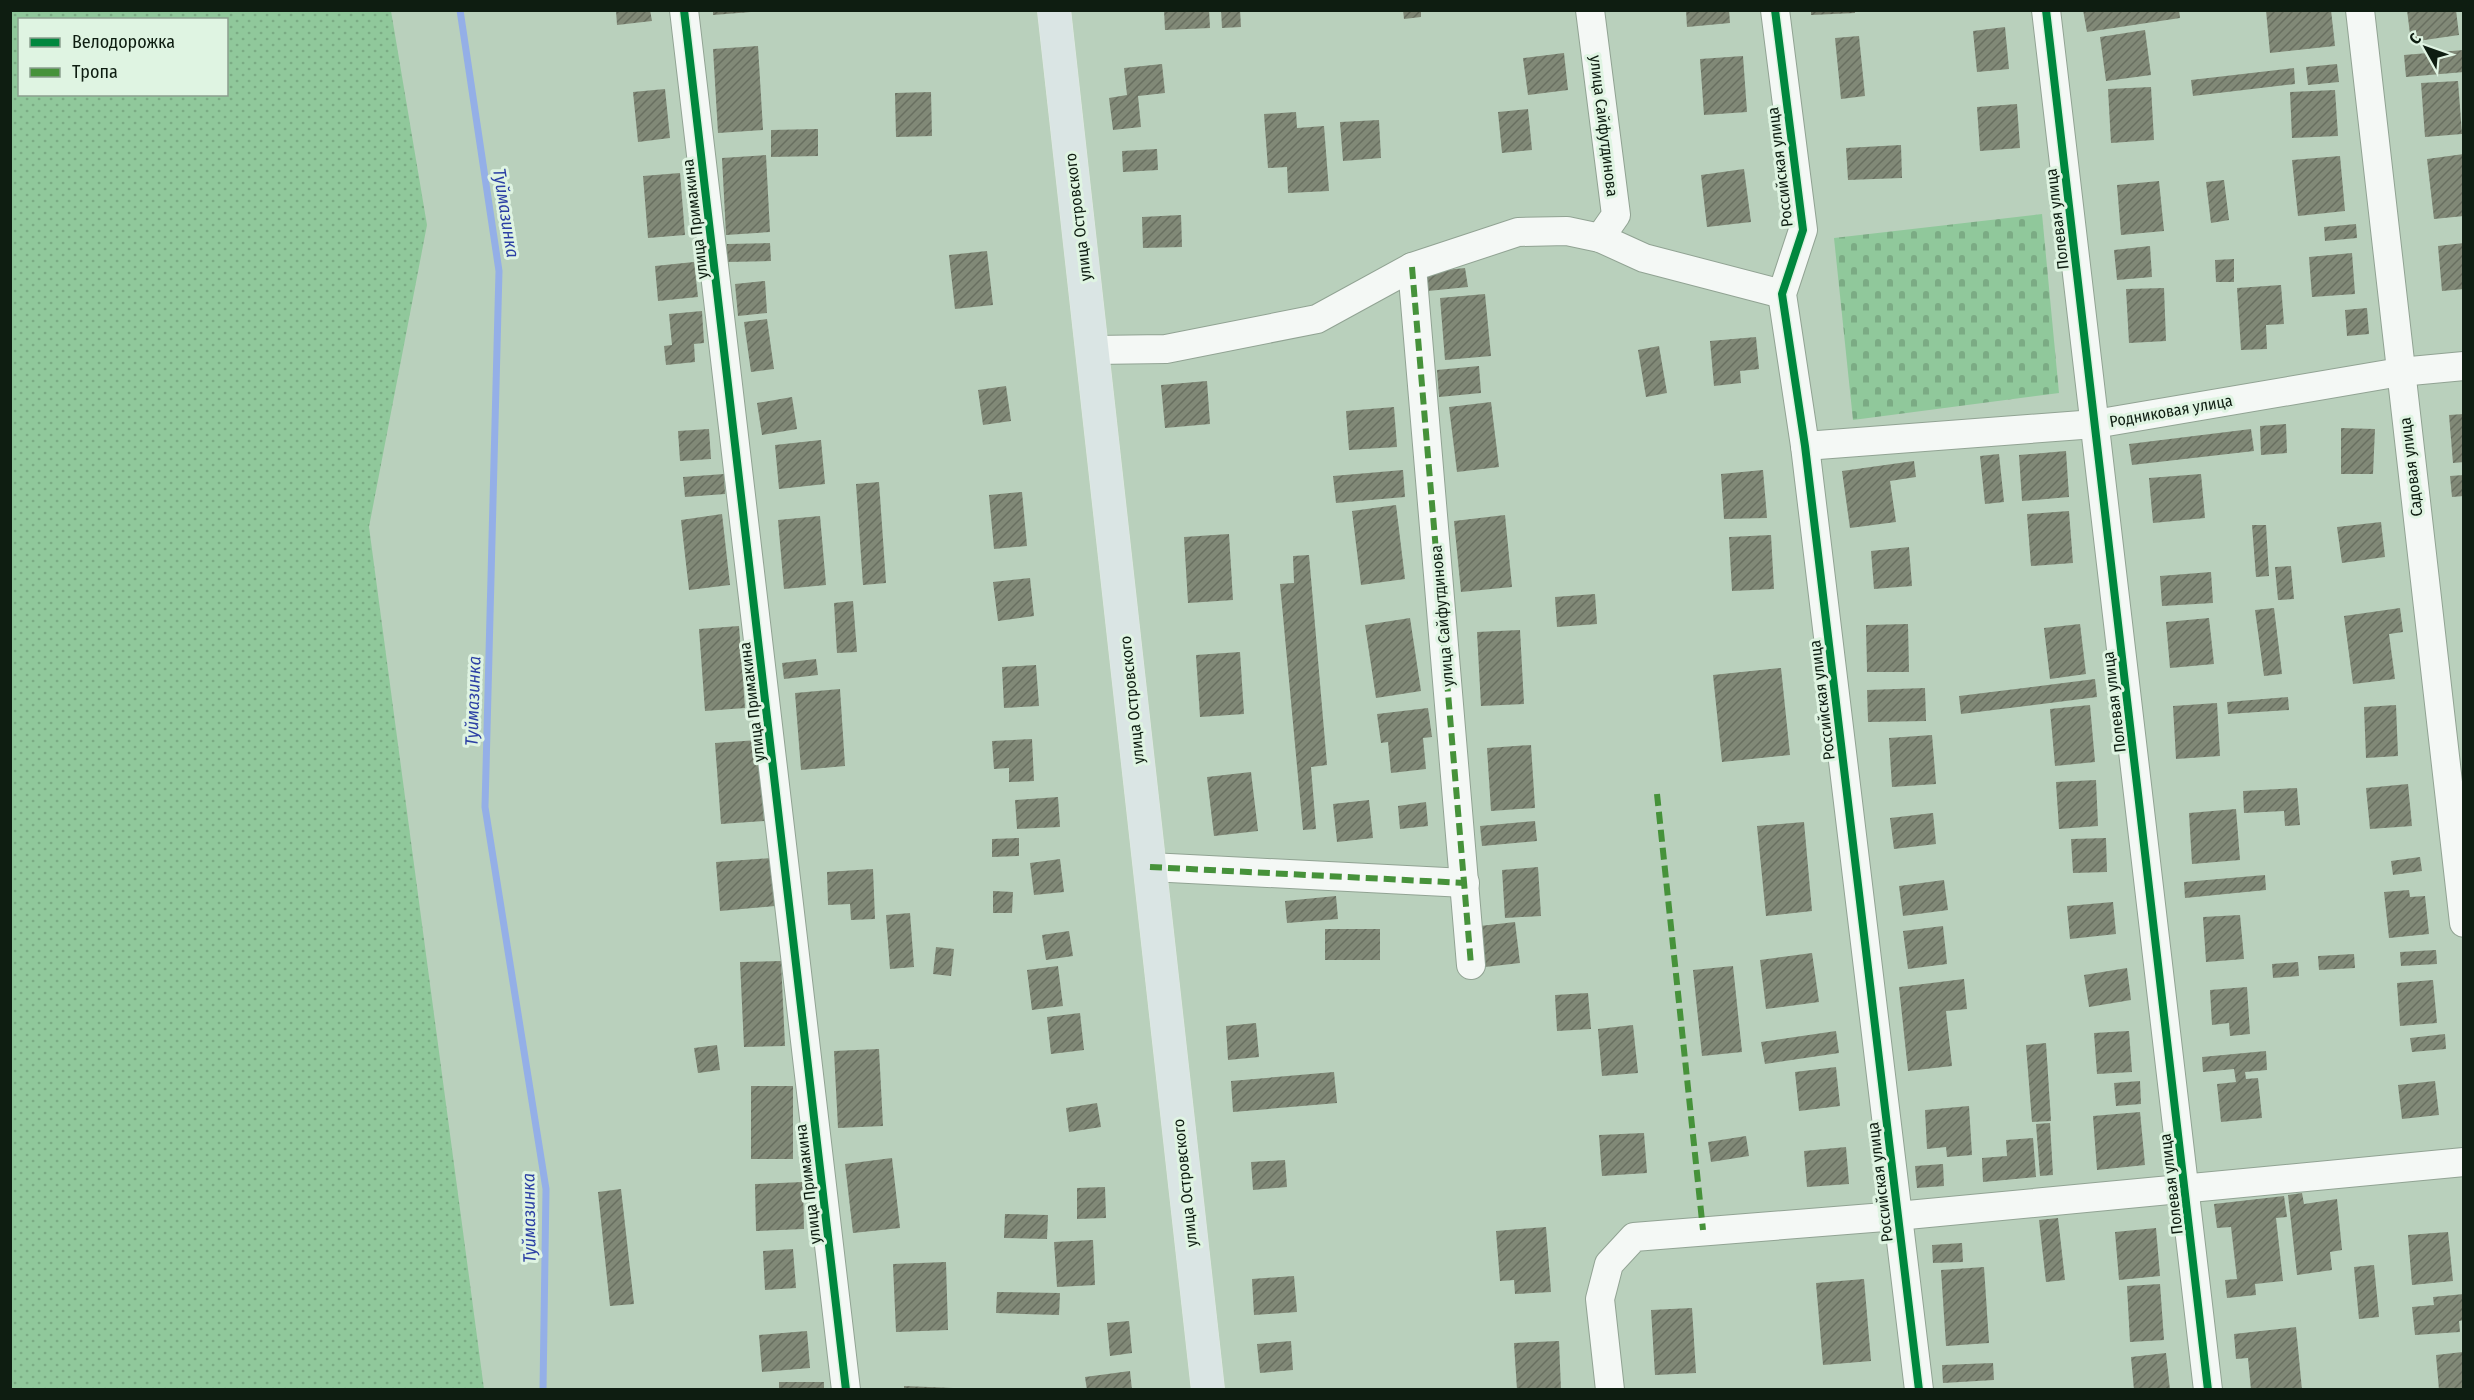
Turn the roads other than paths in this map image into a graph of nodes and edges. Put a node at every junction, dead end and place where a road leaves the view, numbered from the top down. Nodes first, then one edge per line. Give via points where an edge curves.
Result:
1 (684, 10) edge
2 (1054, 10) edge
3 (1590, 10) edge
4 (1774, 10) edge
5 (2046, 10) edge
6 (2360, 10) edge
7 (1600, 238) junction
8 (1412, 267) junction
9 (1782, 294) junction
10 (1094, 350) junction
11 (2463, 366) edge
12 (2400, 372) junction
13 (2095, 424) junction
14 (1805, 446) junction
15 (1150, 867) junction
16 (1465, 883) junction
17 (2463, 923) edge
18 (1471, 965) dead end
19 (2463, 1162) edge
20 (2185, 1190) junction
21 (1897, 1216) junction
22 (846, 1389) edge
23 (1208, 1389) edge
24 (1610, 1389) edge
25 (1919, 1389) edge
26 (2208, 1389) edge

1 - 22 street, улица Примакина
2 - 10 main road, улица Островского
3 - 7 street, улица Сайфутдинова via 1616,215
4 - 9 street, Российская улица via 1803,230
5 - 13 street, Полевая улица
6 - 12 street, Садовая улица
7 - 8 street via 1567,231 1518,232
7 - 9 street via 1644,258
8 - 10 street via 1317,319 1166,349
8 - 16 street, улица Сайфутдинова
9 - 14 street, Российская улица
10 - 15 main road, улица Островского
11 - 12 street, Родниковая улица
12 - 13 street, Родниковая улица
12 - 17 street, Садовая улица
13 - 14 street, Родниковая улица
13 - 20 street, Полевая улица
14 - 21 street, Российская улица
15 - 16 street
15 - 23 main road, улица Островского
16 - 18 street, улица Сайфутдинова
19 - 20 street
20 - 21 street
20 - 26 street, Полевая улица
21 - 24 street via 1634,1237 1609,1264 1600,1299
21 - 25 street, Российская улица

